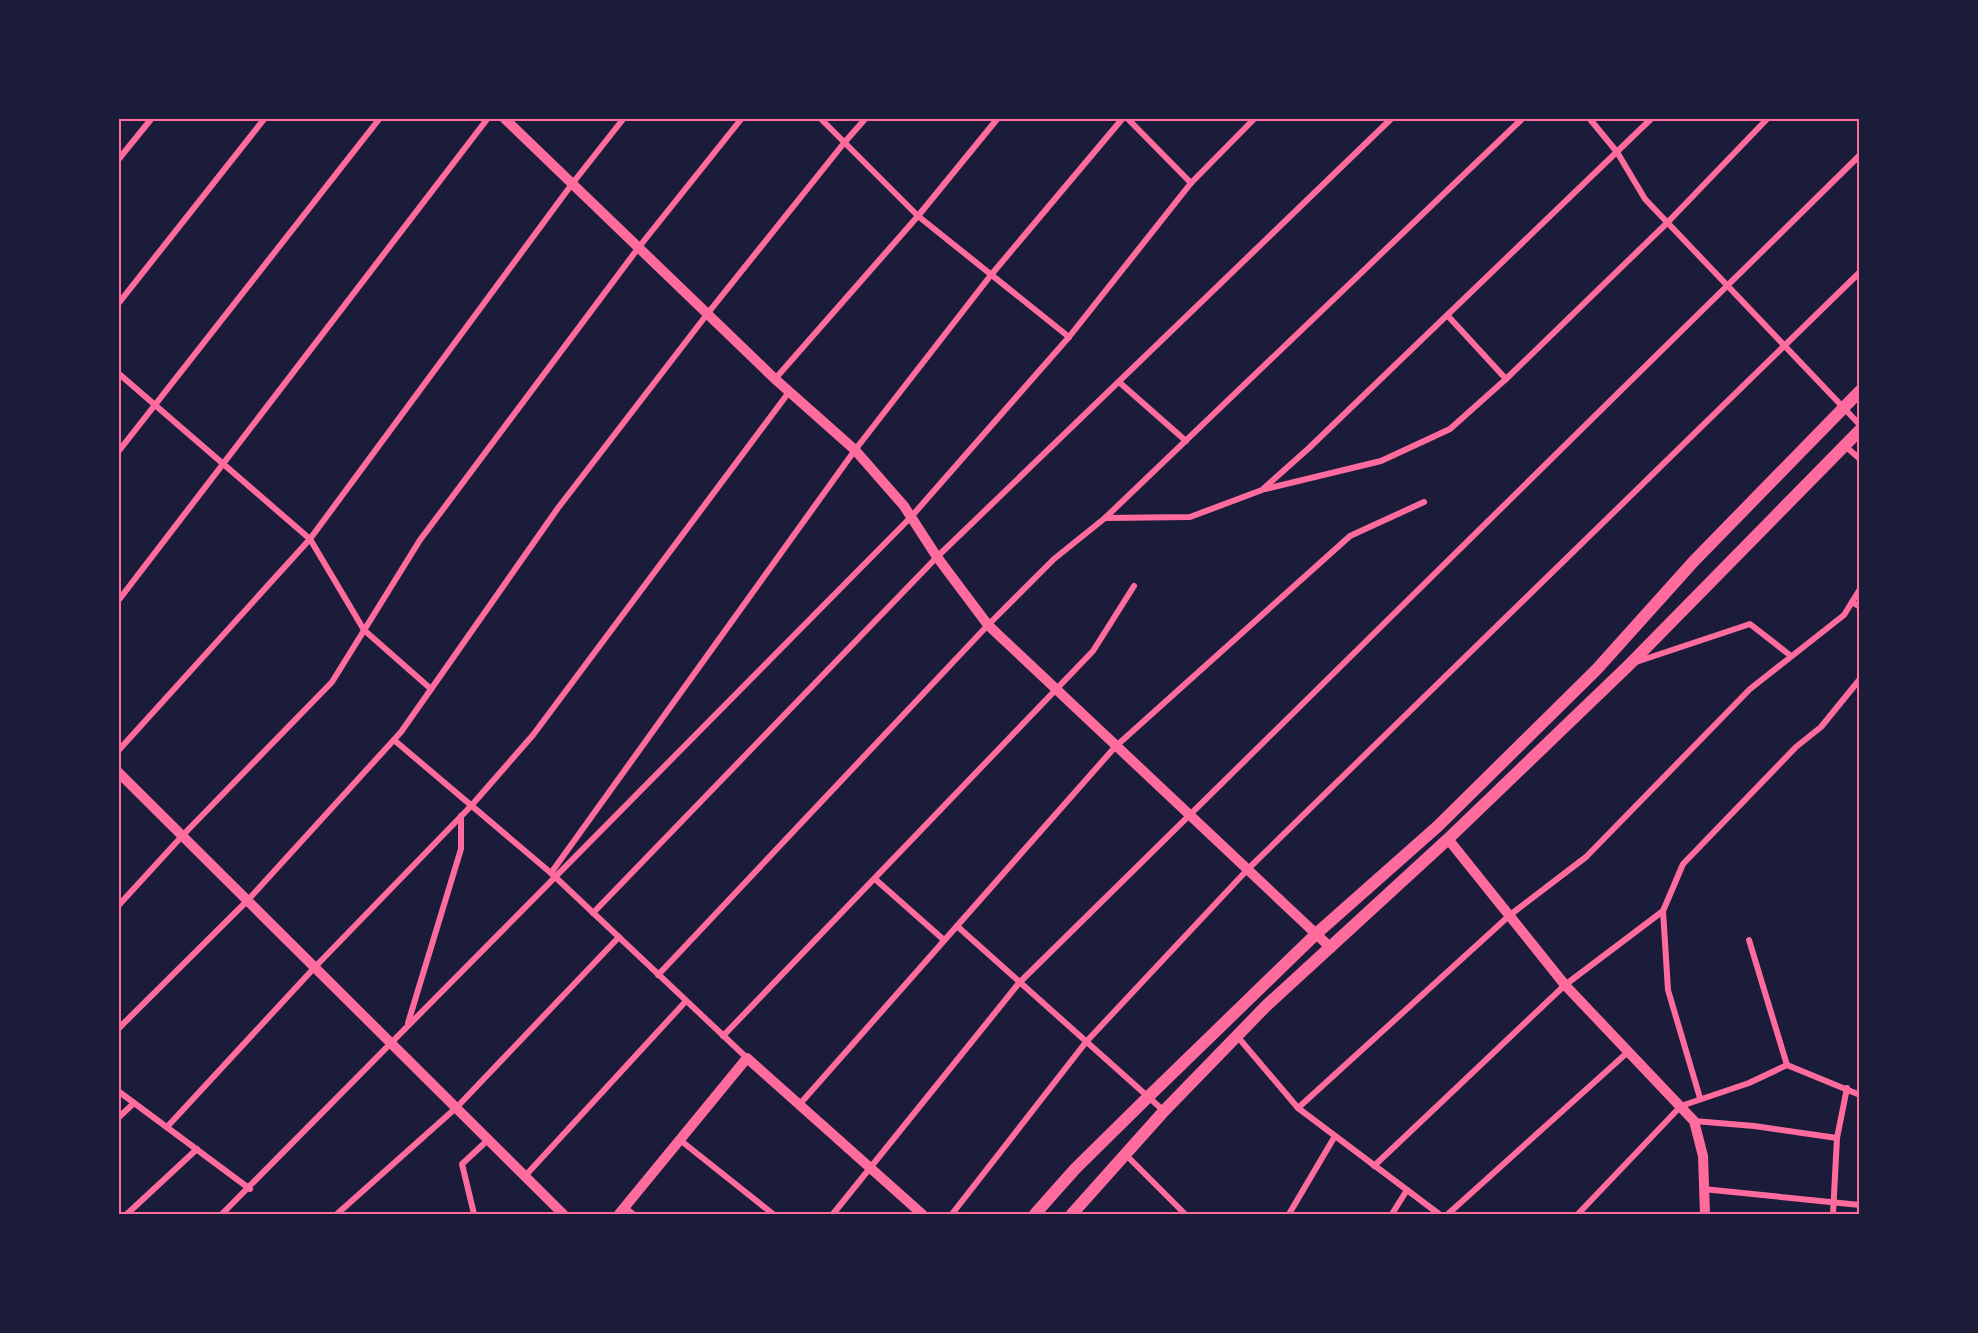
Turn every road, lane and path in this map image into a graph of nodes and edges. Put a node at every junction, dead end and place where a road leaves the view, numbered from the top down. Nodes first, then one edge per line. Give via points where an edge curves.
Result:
1 (152, 118) edge
2 (265, 118) edge
3 (380, 118) edge
4 (488, 118) edge
5 (504, 118) edge
6 (624, 118) edge
7 (742, 118) edge
8 (820, 118) edge
9 (866, 118) edge
10 (998, 118) edge
11 (1125, 118) edge
12 (1255, 118) edge
13 (1392, 118) edge
14 (1523, 118) edge
15 (1589, 118) edge
16 (1652, 118) edge
17 (1768, 118) edge
18 (844, 143) junction
19 (1617, 152) junction
20 (1860, 155) edge
21 (118, 160) edge
22 (1191, 183) junction
23 (572, 184) junction
24 (918, 216) junction
25 (1667, 223) junction
26 (639, 247) junction
27 (1860, 272) edge
28 (991, 275) junction
29 (1727, 287) junction
30 (118, 303) edge
31 (708, 313) junction
32 (1448, 316) junction
33 (1070, 337) junction
34 (1784, 346) junction
35 (118, 373) edge
36 (775, 379) junction
37 (1506, 379) junction
38 (1119, 382) junction
39 (1860, 391) edge
40 (789, 392) junction
41 (156, 405) junction
42 (1842, 408) junction
43 (1860, 428) edge
44 (1185, 441) junction
45 (1845, 445) junction
46 (855, 450) junction
47 (118, 452) edge
48 (1860, 459) edge
49 (224, 464) junction
50 (1262, 490) junction
51 (1424, 502) dead end
52 (911, 517) junction
53 (1105, 518) junction
54 (310, 539) junction
55 (936, 557) junction
56 (1134, 586) dead end
57 (1860, 589) edge
58 (118, 601) edge
59 (1852, 602) junction
60 (1860, 607) edge
61 (988, 625) junction
62 (364, 630) junction
63 (1791, 657) junction
64 (1630, 664) junction
65 (1860, 679) edge
66 (431, 689) junction
67 (1057, 691) junction
68 (394, 740) junction
69 (1115, 747) junction
70 (118, 751) edge
71 (118, 772) edge
72 (471, 806) junction
73 (1188, 814) junction
74 (461, 815) junction
75 (183, 835) junction
76 (1448, 839) junction
77 (1248, 869) junction
78 (553, 875) junction
79 (875, 879) junction
80 (248, 900) junction
81 (118, 906) edge
82 (1663, 910) junction
83 (593, 913) junction
84 (1510, 915) junction
85 (957, 926) junction
86 (1316, 934) junction
87 (618, 937) junction
88 (944, 940) junction
89 (1749, 940) dead end
90 (1331, 948) junction
91 (315, 967) junction
92 (658, 975) junction
93 (1019, 983) junction
94 (1565, 985) junction
95 (686, 1001) junction
96 (407, 1026) junction
97 (118, 1029) edge
98 (723, 1036) junction
99 (1237, 1036) junction
100 (391, 1042) junction
101 (1086, 1042) junction
102 (1629, 1051) junction
103 (747, 1058) junction
104 (1787, 1065) junction
105 (1847, 1088) junction
106 (118, 1091) edge
107 (1860, 1095) edge
108 (1148, 1096) junction
109 (1700, 1098) junction
110 (134, 1102) junction
111 (799, 1105) junction
112 (1681, 1106) junction
113 (457, 1107) junction
114 (1298, 1108) junction
115 (1164, 1111) junction
116 (118, 1118) edge
117 (1694, 1120) junction
118 (167, 1127) junction
119 (1335, 1137) junction
120 (1837, 1138) junction
121 (489, 1139) junction
122 (680, 1140) junction
123 (196, 1149) junction
124 (1125, 1154) junction
125 (1374, 1166) junction
126 (870, 1168) junction
127 (526, 1175) junction
128 (250, 1189) junction
129 (1702, 1189) junction
130 (1407, 1190) junction
131 (1834, 1202) junction
132 (1860, 1205) edge
133 (626, 1212) edge
134 (921, 1214) edge
135 (127, 1215) edge
136 (222, 1215) edge
137 (337, 1215) edge
138 (474, 1215) edge
139 (563, 1215) edge
140 (772, 1215) edge
141 (833, 1215) edge
142 (952, 1215) edge
143 (1035, 1215) edge
144 (1071, 1215) edge
145 (1185, 1215) edge
146 (1289, 1215) edge
147 (1392, 1215) edge
148 (1439, 1215) edge
149 (1448, 1215) edge
150 (1578, 1215) edge
151 (1705, 1215) edge
152 (1833, 1215) edge

1 - 21 street
2 - 30 street
3 - 41 street
4 - 49 street
5 - 23 street
6 - 23 street
7 - 26 street
8 - 18 street
9 - 18 street
10 - 24 street
11 - 22 street
11 - 28 street
12 - 22 street
13 - 38 street
14 - 44 street
15 - 19 street
16 - 19 street
17 - 25 street
18 - 24 street
18 - 31 street
19 - 25 street via 1645,199
19 - 32 street
20 - 29 street
22 - 33 street
23 - 26 street
23 - 54 street
24 - 28 street
24 - 36 street
25 - 29 street
25 - 37 street
26 - 31 street
26 - 62 street via 420,540
27 - 34 street
28 - 33 street
28 - 46 street
29 - 34 street
29 - 73 street
31 - 36 street
31 - 66 street via 558,508
32 - 37 street
32 - 50 street
33 - 52 street
34 - 42 street
34 - 77 street
35 - 41 street
36 - 40 street
37 - 50 street via 1450,429 1381,461
38 - 44 street
38 - 55 street
39 - 42 main road
40 - 46 street
40 - 72 street via 533,735
41 - 47 street
41 - 49 street
42 - 43 street
42 - 86 main road via 1694,561 1597,669 1438,826
43 - 45 main road
44 - 53 street
45 - 48 street
45 - 64 main road
46 - 52 street
46 - 78 street
49 - 54 street
49 - 58 street
50 - 53 street via 1190,517
51 - 69 street via 1350,536
52 - 55 street
52 - 78 street
53 - 61 street via 1054,559
54 - 62 street
54 - 70 street
55 - 61 street
55 - 83 street
56 - 67 street via 1093,651
57 - 59 street
59 - 60 street
59 - 63 street via 1844,615
61 - 67 street
61 - 92 street
62 - 66 street
62 - 75 street via 332,682
63 - 64 street via 1750,624
63 - 84 street via 1750,689 1586,857
64 - 76 main road
65 - 82 street via 1821,727 1796,747 1683,864
66 - 68 street
67 - 69 street
67 - 79 street
68 - 72 street
68 - 80 street
69 - 73 street
69 - 85 street
71 - 75 street
72 - 74 street
72 - 78 street
73 - 77 street
73 - 93 street
74 - 91 street
74 - 96 street via 461,849
75 - 80 street
75 - 81 street
76 - 84 street
76 - 90 main road
77 - 86 street
77 - 101 street
78 - 83 street
78 - 96 street
79 - 88 street
79 - 98 street
80 - 91 street
80 - 97 street
82 - 94 street
82 - 109 street via 1668,990
83 - 87 street
84 - 94 street
84 - 114 street
85 - 88 street
85 - 93 street
86 - 90 street
86 - 108 main road
87 - 92 street
87 - 113 street
88 - 111 street
89 - 104 street
90 - 99 main road
91 - 100 street
91 - 118 street
92 - 95 street
93 - 101 street
93 - 126 street
94 - 102 street
94 - 125 street
95 - 98 street
95 - 127 street
96 - 100 street
98 - 103 street
99 - 114 street
99 - 115 main road
100 - 113 street
100 - 128 street
101 - 108 street
101 - 142 street
102 - 112 street
102 - 149 street
103 - 111 street
103 - 122 street
104 - 105 street
104 - 109 street via 1749,1083
105 - 107 street
105 - 120 street
106 - 110 street
108 - 115 street
108 - 143 main road
109 - 112 street
110 - 116 street
110 - 118 street
111 - 126 street
112 - 117 street
112 - 150 street
113 - 121 street
113 - 137 street
114 - 119 street
115 - 124 main road
117 - 120 street
117 - 129 street via 1703,1156
118 - 123 street
119 - 125 street
119 - 146 street
120 - 131 street
121 - 127 street
121 - 138 street via 462,1164
122 - 133 street
122 - 140 street
123 - 128 street
123 - 135 street
124 - 144 main road
124 - 145 street
125 - 130 street
126 - 134 street
126 - 141 street
127 - 139 street
128 - 136 street
129 - 131 street
129 - 151 street
130 - 147 street
130 - 148 street
131 - 132 street
131 - 152 street

